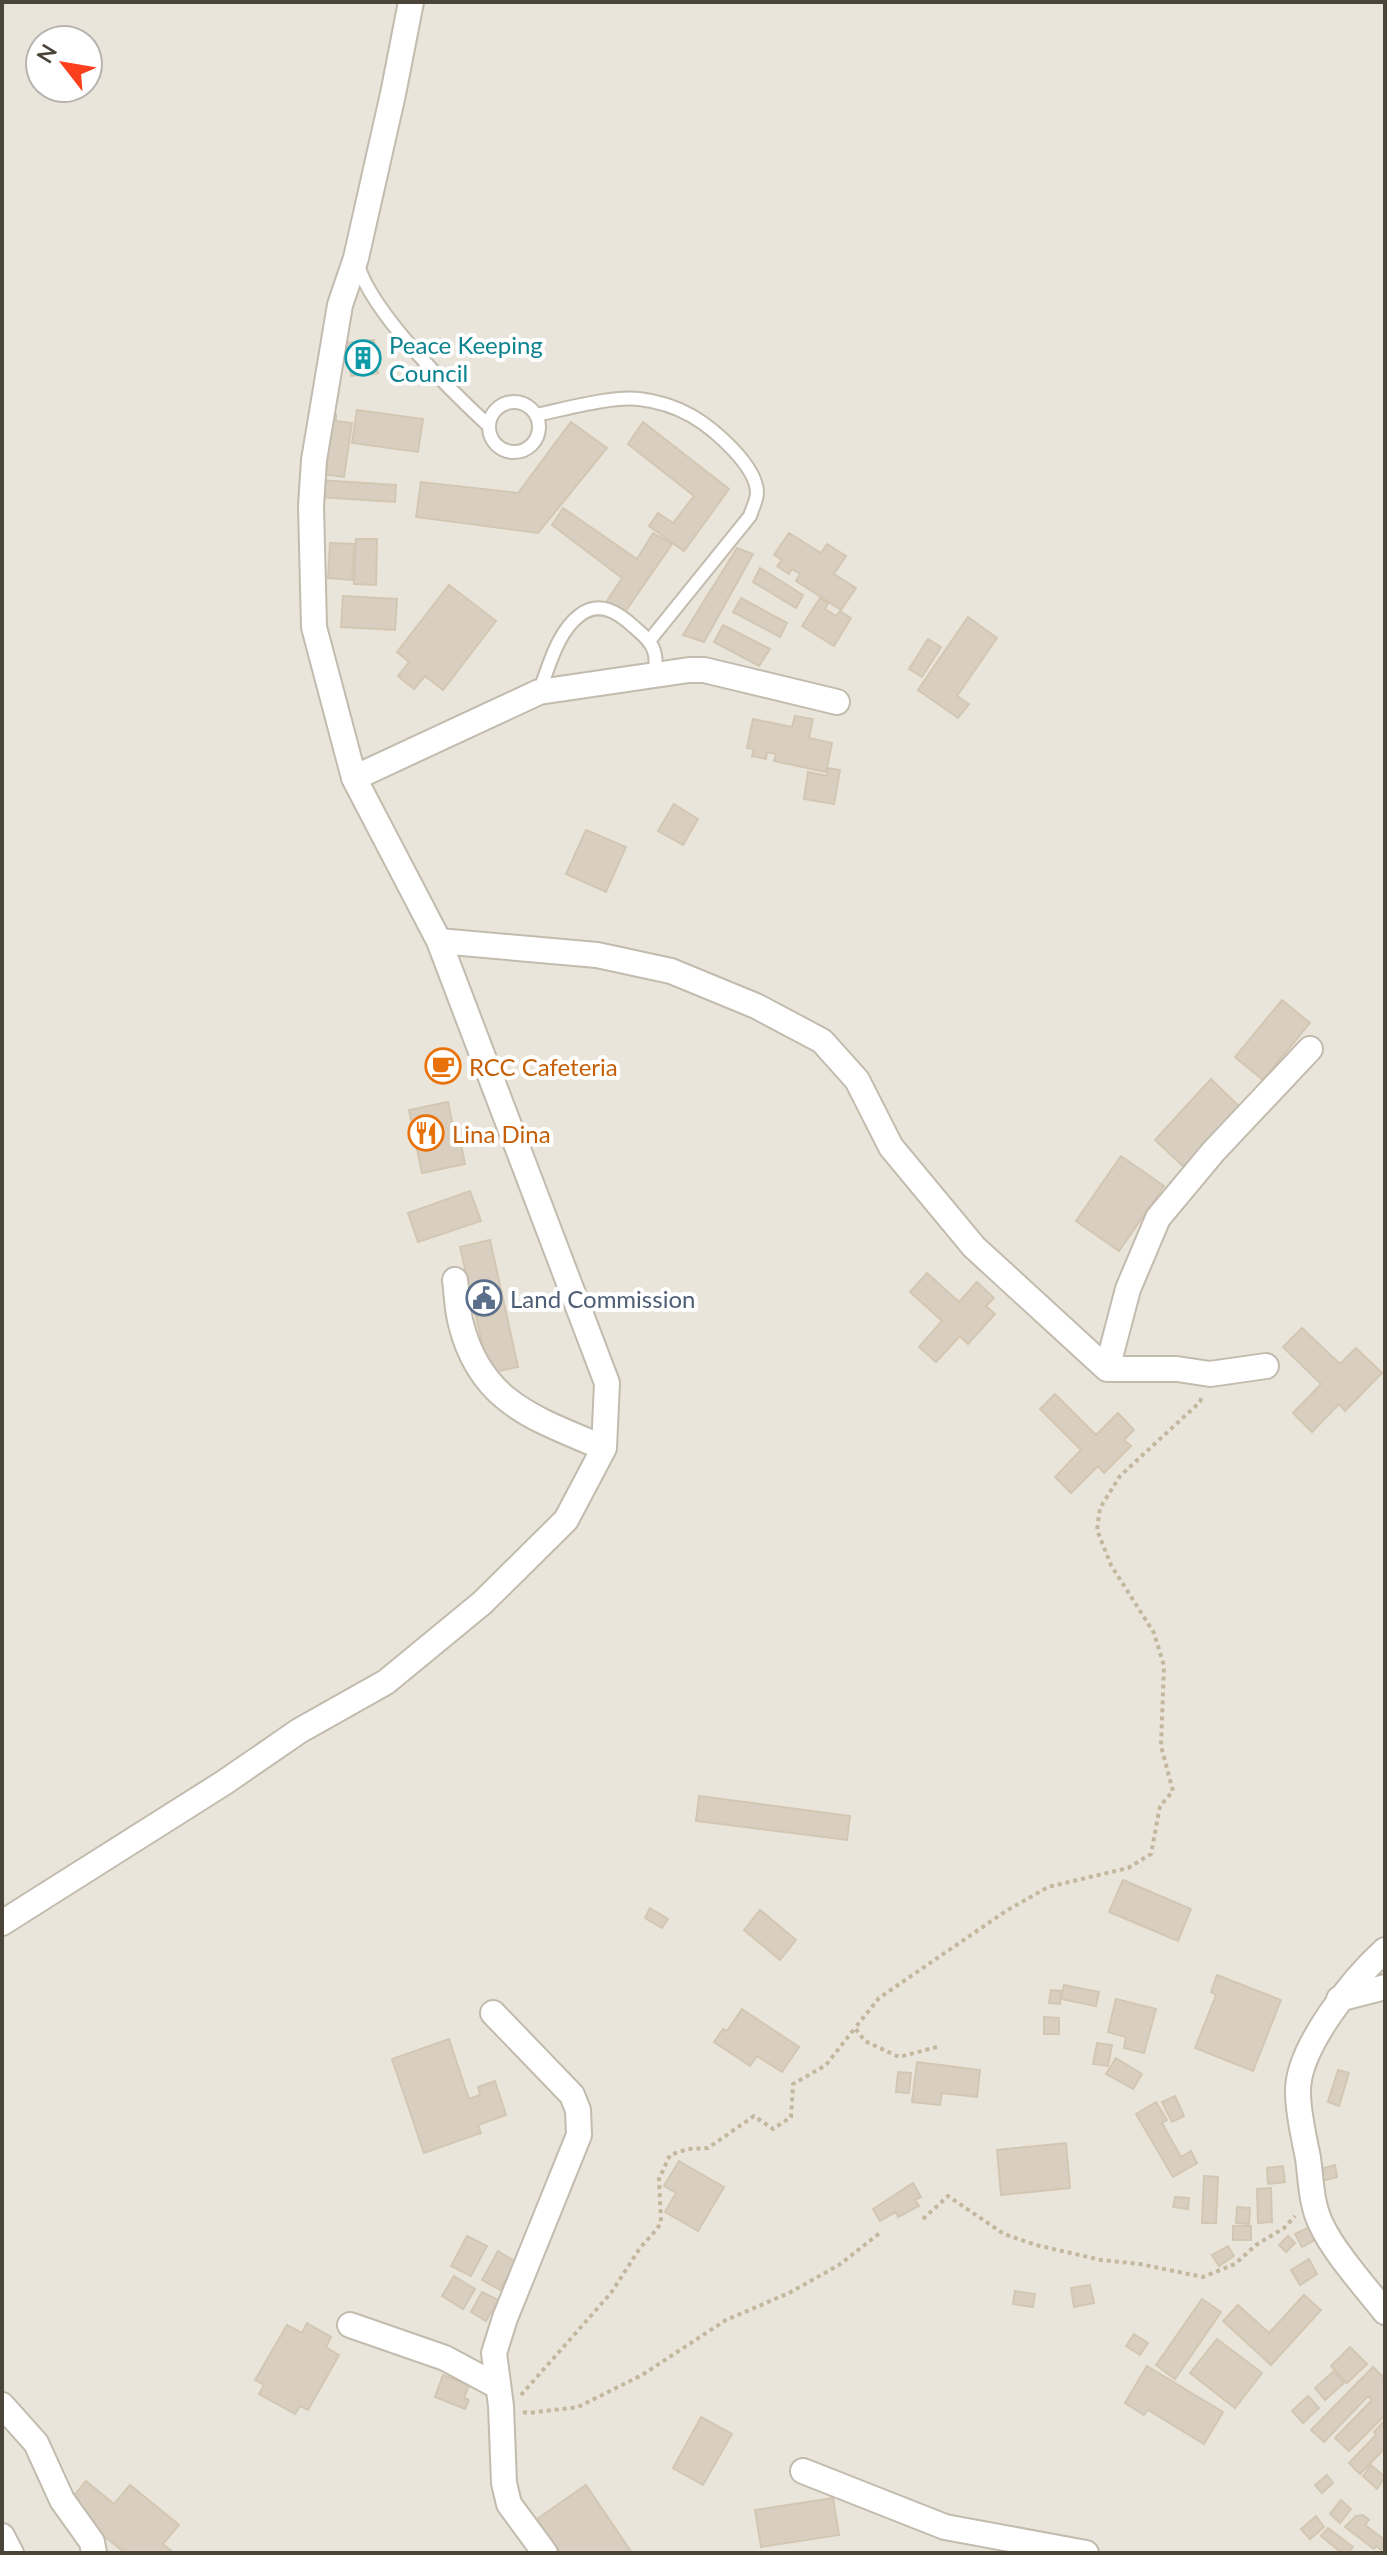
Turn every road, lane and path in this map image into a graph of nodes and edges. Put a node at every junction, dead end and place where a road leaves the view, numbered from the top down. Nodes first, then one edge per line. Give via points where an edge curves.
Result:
1 (411, 2) edge
2 (356, 258) junction
3 (536, 415) junction
4 (489, 426) junction
5 (649, 641) junction
6 (655, 676) junction
7 (539, 692) junction
8 (837, 702) dead end
9 (354, 778) junction
10 (439, 941) junction
11 (1310, 1049) dead end
12 (455, 1280) dead end
13 (1266, 1366) dead end
14 (1107, 1369) junction
15 (1210, 1374) junction
16 (604, 1448) junction
17 (2, 1923) edge
18 (1385, 1950) edge
19 (1385, 1987) edge
20 (1339, 1999) junction
21 (493, 2013) dead end
22 (855, 2028) junction
23 (937, 2047) dead end
24 (1313, 2197) junction
25 (923, 2219) dead end
26 (881, 2232) dead end
27 (1385, 2312) edge
28 (350, 2325) dead end
29 (499, 2396) junction
30 (2, 2405) edge
31 (803, 2471) dead end
32 (2, 2536) edge
33 (11, 2553) edge
34 (94, 2553) edge
35 (545, 2553) edge
36 (1086, 2553) edge

1 - 2 street
2 - 4 lane via 362,279 405,338
2 - 9 street via 331,353 311,506 314,627
3 - 4 lane via 528,406 502,404
3 - 4 lane via 535,441 513,452 500,448
3 - 5 lane via 636,399 666,405 693,416 746,461 757,494 750,516
5 - 6 lane via 655,652
5 - 7 lane via 607,608 580,615 558,645
6 - 7 street
6 - 8 street via 704,670
7 - 9 street
9 - 10 street
10 - 14 street via 597,955 671,971 822,1041 857,1080 891,1147 974,1247
10 - 16 street via 607,1383
11 - 14 street via 1158,1218 1128,1289
12 - 16 street via 461,1324 478,1369 503,1399
13 - 15 street
14 - 15 street
15 - 22 path via 1200,1402 1120,1476 1100,1508 1097,1530 1111,1565 1154,1633 1164,1666 1161,1746 1173,1791 1160,1806 1151,1854 1128,1868 1048,1887 1006,1911 879,1998
16 - 17 street via 566,1520 482,1603 386,1682 299,1731
18 - 20 street
19 - 20 street
20 - 24 street via 1301,2068 1298,2092
21 - 29 street via 572,2095 579,2135 501,2330 494,2353
22 - 23 path via 865,2041 899,2057
22 - 29 path via 826,2065 793,2084 791,2117 773,2129 754,2116 708,2148 670,2155 659,2179 657,2229 611,2293 523,2395
24 - 25 path via 1284,2228 1235,2264 1203,2277 1036,2245 1004,2234 948,2196
24 - 27 street via 1321,2223
26 - 29 path via 839,2265 726,2320 642,2375 578,2407 529,2413
28 - 29 street via 445,2358
29 - 35 street via 509,2504
30 - 34 street via 36,2443
31 - 36 street via 945,2527
32 - 33 street

